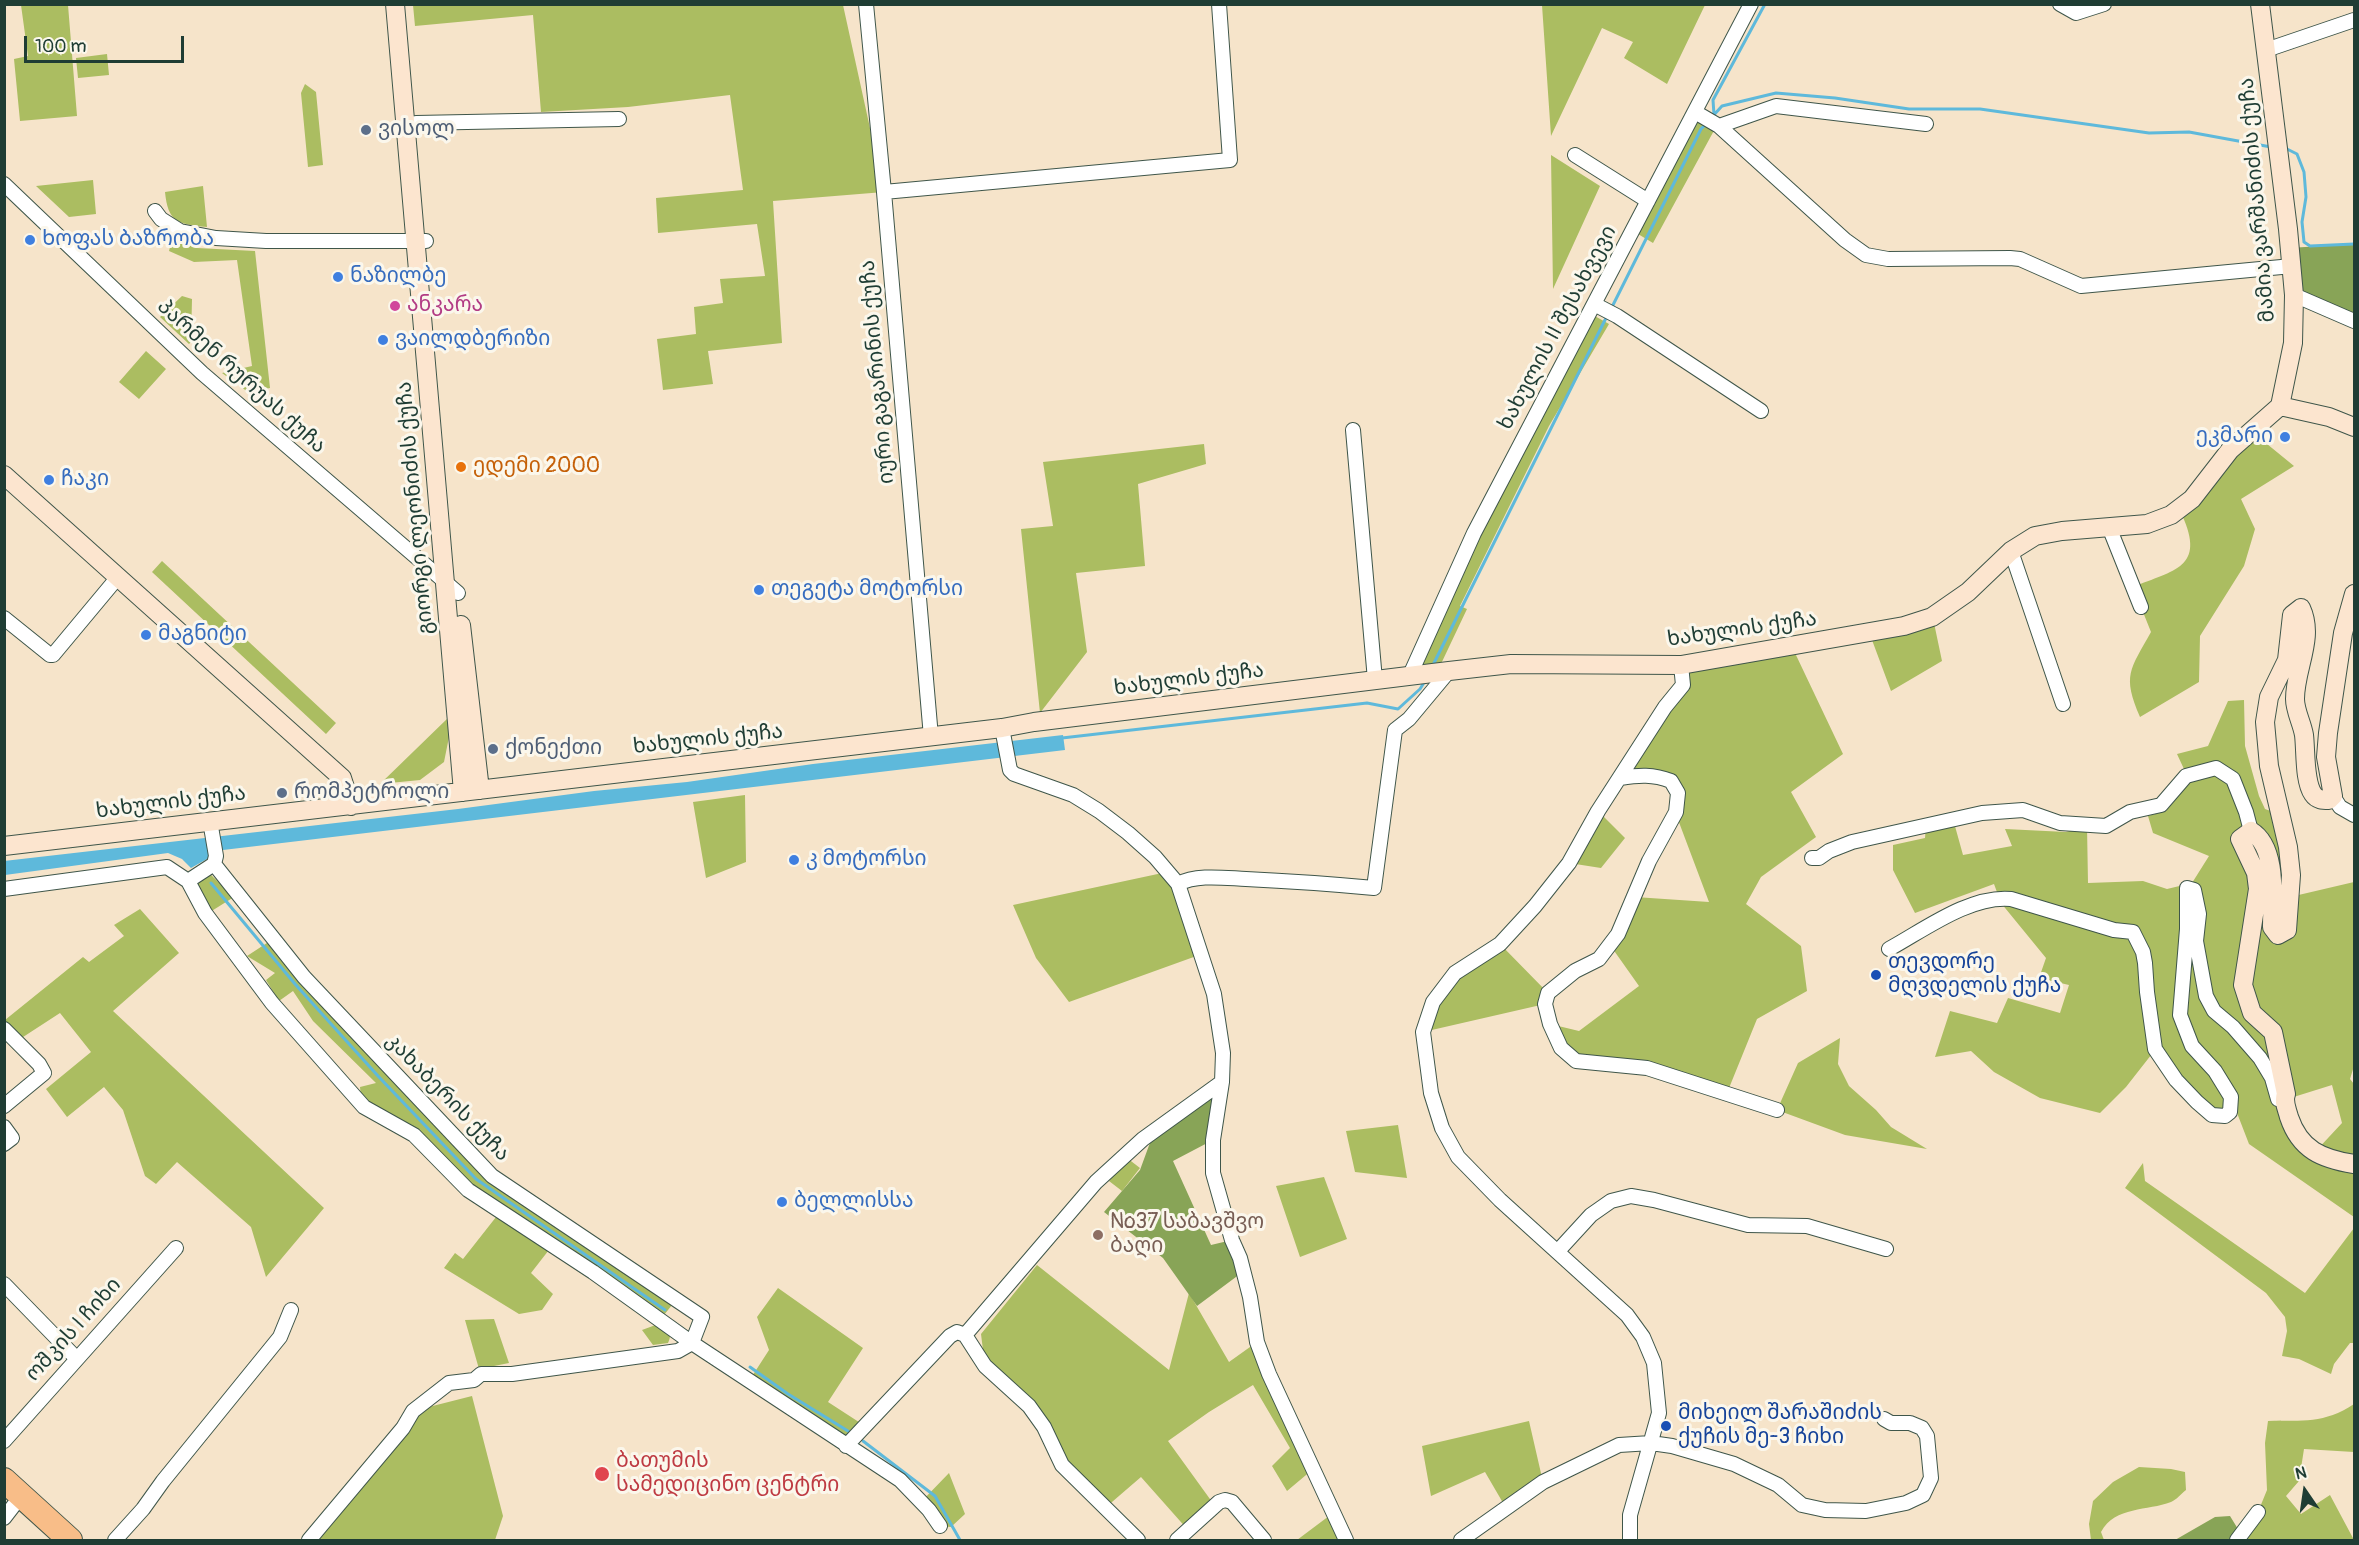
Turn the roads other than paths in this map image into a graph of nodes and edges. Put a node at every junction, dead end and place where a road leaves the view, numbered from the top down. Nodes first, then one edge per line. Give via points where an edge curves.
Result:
1 (394, 4) edge
2 (405, 4) edge
3 (866, 4) edge
4 (1219, 4) edge
5 (1751, 4) edge
6 (2060, 4) edge
7 (2104, 4) edge
8 (2260, 4) edge
9 (2355, 20) edge
10 (2266, 50) junction
11 (1695, 112) junction
12 (619, 119) dead end
13 (416, 123) junction
14 (1926, 124) dead end
15 (1718, 126) junction
16 (1575, 155) dead end
17 (4, 184) edge
18 (884, 192) junction
19 (1648, 201) junction
20 (155, 211) dead end
21 (421, 241) junction
22 (2292, 266) junction
23 (2294, 295) junction
24 (1606, 310) junction
25 (2355, 321) edge
26 (2280, 406) junction
27 (1761, 411) dead end
28 (2355, 427) edge
29 (1353, 430) dead end
30 (4, 475) edge
31 (2109, 527) junction
32 (2011, 551) junction
33 (118, 577) junction
34 (452, 587) junction
35 (2355, 594) edge
36 (2141, 607) dead end
37 (4, 618) edge
38 (1681, 665) junction
39 (1444, 671) junction
40 (1412, 675) junction
41 (1375, 680) junction
42 (2063, 704) dead end
43 (1002, 728) junction
44 (931, 737) junction
45 (1620, 778) junction
46 (472, 791) junction
47 (2333, 796) junction
48 (351, 806) junction
49 (2355, 815) edge
50 (211, 827) junction
51 (2251, 831) junction
52 (4, 846) edge
53 (1812, 858) dead end
54 (215, 860) junction
55 (188, 881) junction
56 (1178, 884) junction
57 (4, 889) edge
58 (1889, 950) dead end
59 (4, 1029) edge
60 (1222, 1082) junction
61 (2284, 1100) junction
62 (4, 1106) edge
63 (1777, 1110) dead end
64 (4, 1127) edge
65 (4, 1144) edge
66 (2355, 1164) edge
67 (176, 1248) dead end
68 (1886, 1249) dead end
69 (1558, 1251) junction
70 (4, 1284) edge
71 (291, 1310) dead end
72 (965, 1335) junction
73 (692, 1343) junction
74 (76, 1358) junction
75 (1884, 1419) dead end
76 (4, 1441) edge
77 (1651, 1443) junction
78 (846, 1446) junction
79 (13, 1488) edge
80 (2258, 1512) dead end
81 (4, 1518) edge
82 (940, 1526) dead end
83 (70, 1540) edge
84 (116, 1540) edge
85 (309, 1540) edge
86 (1138, 1540) edge
87 (1177, 1540) edge
88 (1264, 1540) edge
89 (1346, 1540) edge
90 (1461, 1540) edge
91 (1630, 1540) edge
92 (2237, 1540) edge

1 - 21 street, გიორგი ლეონიძის ქუჩა
2 - 13 street, გიორგი ლეონიძის ქუჩა
3 - 18 street, იური გაგარინის ქუჩა
4 - 18 street via 1230,160
5 - 11 street, ხახულის II შესახვევი
6 - 7 street via 2076,13
8 - 10 street, მამია ვარშანიძის ქუჩა
9 - 10 street
10 - 22 street, მამია ვარშანიძის ქუჩა
11 - 15 street
11 - 19 street, ხახულის II შესახვევი
12 - 13 street
13 - 21 street, გიორგი ლეონიძის ქუჩა
14 - 15 street via 1776,106
15 - 22 street via 1866,255 1888,259 2020,259 2081,286
16 - 19 street
17 - 34 street, პარმენ რურუას ქუჩა via 202,373
18 - 44 street, იური გაგარინის ქუჩა
19 - 24 street, ხახულის II შესახვევი
20 - 21 street via 160,219 180,231 216,238
21 - 34 street, გიორგი ლეონიძის ქუჩა
22 - 23 street, მამია ვარშანიძის ქუჩა
23 - 25 street
23 - 26 street, მამია ვარშანიძის ქუჩა via 2293,344
24 - 27 street
24 - 40 street, ხახულის II შესახვევი via 1474,533
26 - 28 street
26 - 31 street via 2230,450 2192,499 2171,515 2147,524
29 - 41 street
30 - 33 street
31 - 32 street via 2035,536
31 - 36 street
32 - 38 street, ხახულის ქუჩა via 1968,592 1932,617 1904,627
32 - 42 street
33 - 37 street via 53,655
33 - 48 street via 342,778
34 - 46 street, გიორგი ლეონიძის ქუჩა
35 - 47 street via 2343,633 2328,733 2326,757
38 - 39 street, ხახულის ქუჩა via 1511,664
38 - 45 street via 1683,685
39 - 40 street, ხახულის ქუჩა
39 - 56 street via 1409,719 1395,730 1374,888 1217,878
40 - 41 street, ხახულის ქუჩა
41 - 43 street, ხახულის ქუჩა
43 - 44 street, ხახულის ქუჩა
43 - 56 street via 1014,774 1073,795 1099,811 1155,857
44 - 46 street, ხახულის ქუჩა
45 - 63 street via 1642,774 1671,781 1678,793 1676,813 1649,861 1618,934 1599,959 1575,971 1548,993 1545,1004 1561,1048 1576,1061 1647,1068
45 - 69 street via 1562,871 1500,944 1455,973 1434,1002 1423,1032 1431,1093 1442,1128 1458,1157
46 - 48 street, ხახულის ქუჩა
47 - 49 street via 2340,807
47 - 51 street via 2322,801 2309,785 2304,734 2294,700 2306,640 2306,619 2301,608 2292,615 2287,660 2269,697 2265,722 2269,766 2291,875 2287,930 2278,935 2272,927 2272,870 2262,840
48 - 50 street, ხახულის ქუჩა
50 - 52 street, ხახულის ქუჩა
50 - 54 street
51 - 53 street via 2233,779 2216,768 2186,776 2162,804 2130,812 2106,826 2060,823 2023,810 1982,813 1852,842
51 - 61 street via 2240,839 2256,873 2258,889 2243,985 2252,1013 2273,1032
54 - 55 street
54 - 73 street, კახაბერის ქუჩა via 304,977 492,1176 702,1317
55 - 57 street via 167,867
55 - 73 street via 205,913 272,1003 364,1107 414,1135 468,1190
56 - 60 street via 1214,994 1223,1053
58 - 61 street via 1965,908 1994,897 2133,932 2145,963 2155,1049 2176,1080 2197,1101 2212,1115 2225,1116 2230,1112 2231,1098 2215,1071 2192,1046 2180,1015 2187,888 2194,890 2199,914 2196,940 2206,996 2214,1011 2260,1058 2272,1077 2278,1099
59 - 62 street via 44,1073
60 - 72 street via 1143,1139 1096,1182
60 - 89 street via 1213,1140 1213,1173 1251,1297 1257,1342
61 - 66 street via 2294,1132 2310,1150 2334,1161
64 - 65 street via 12,1138
67 - 74 street, ოშკის I ჩიხი
68 - 69 street via 1807,1226 1748,1225 1631,1196 1611,1201 1591,1215
69 - 77 street via 1627,1315 1643,1337 1654,1363 1659,1413
70 - 74 street
71 - 84 street via 280,1337
72 - 78 street via 957,1332 950,1336
72 - 86 street via 985,1366 1029,1406 1062,1465
73 - 78 street
73 - 85 street via 678,1351 512,1374 481,1374 474,1380 449,1383 413,1411
74 - 76 street, ოშკის I ჩიხი
75 - 77 street via 1922,1428 1927,1436 1931,1478 1923,1494 1915,1499 1866,1511 1802,1505 1778,1485 1734,1464
77 - 90 street via 1619,1445 1543,1482
77 - 91 street via 1630,1515
78 - 82 street via 900,1480
79 - 81 street
79 - 83 highway
80 - 92 street
87 - 88 street via 1225,1500 1232,1502

